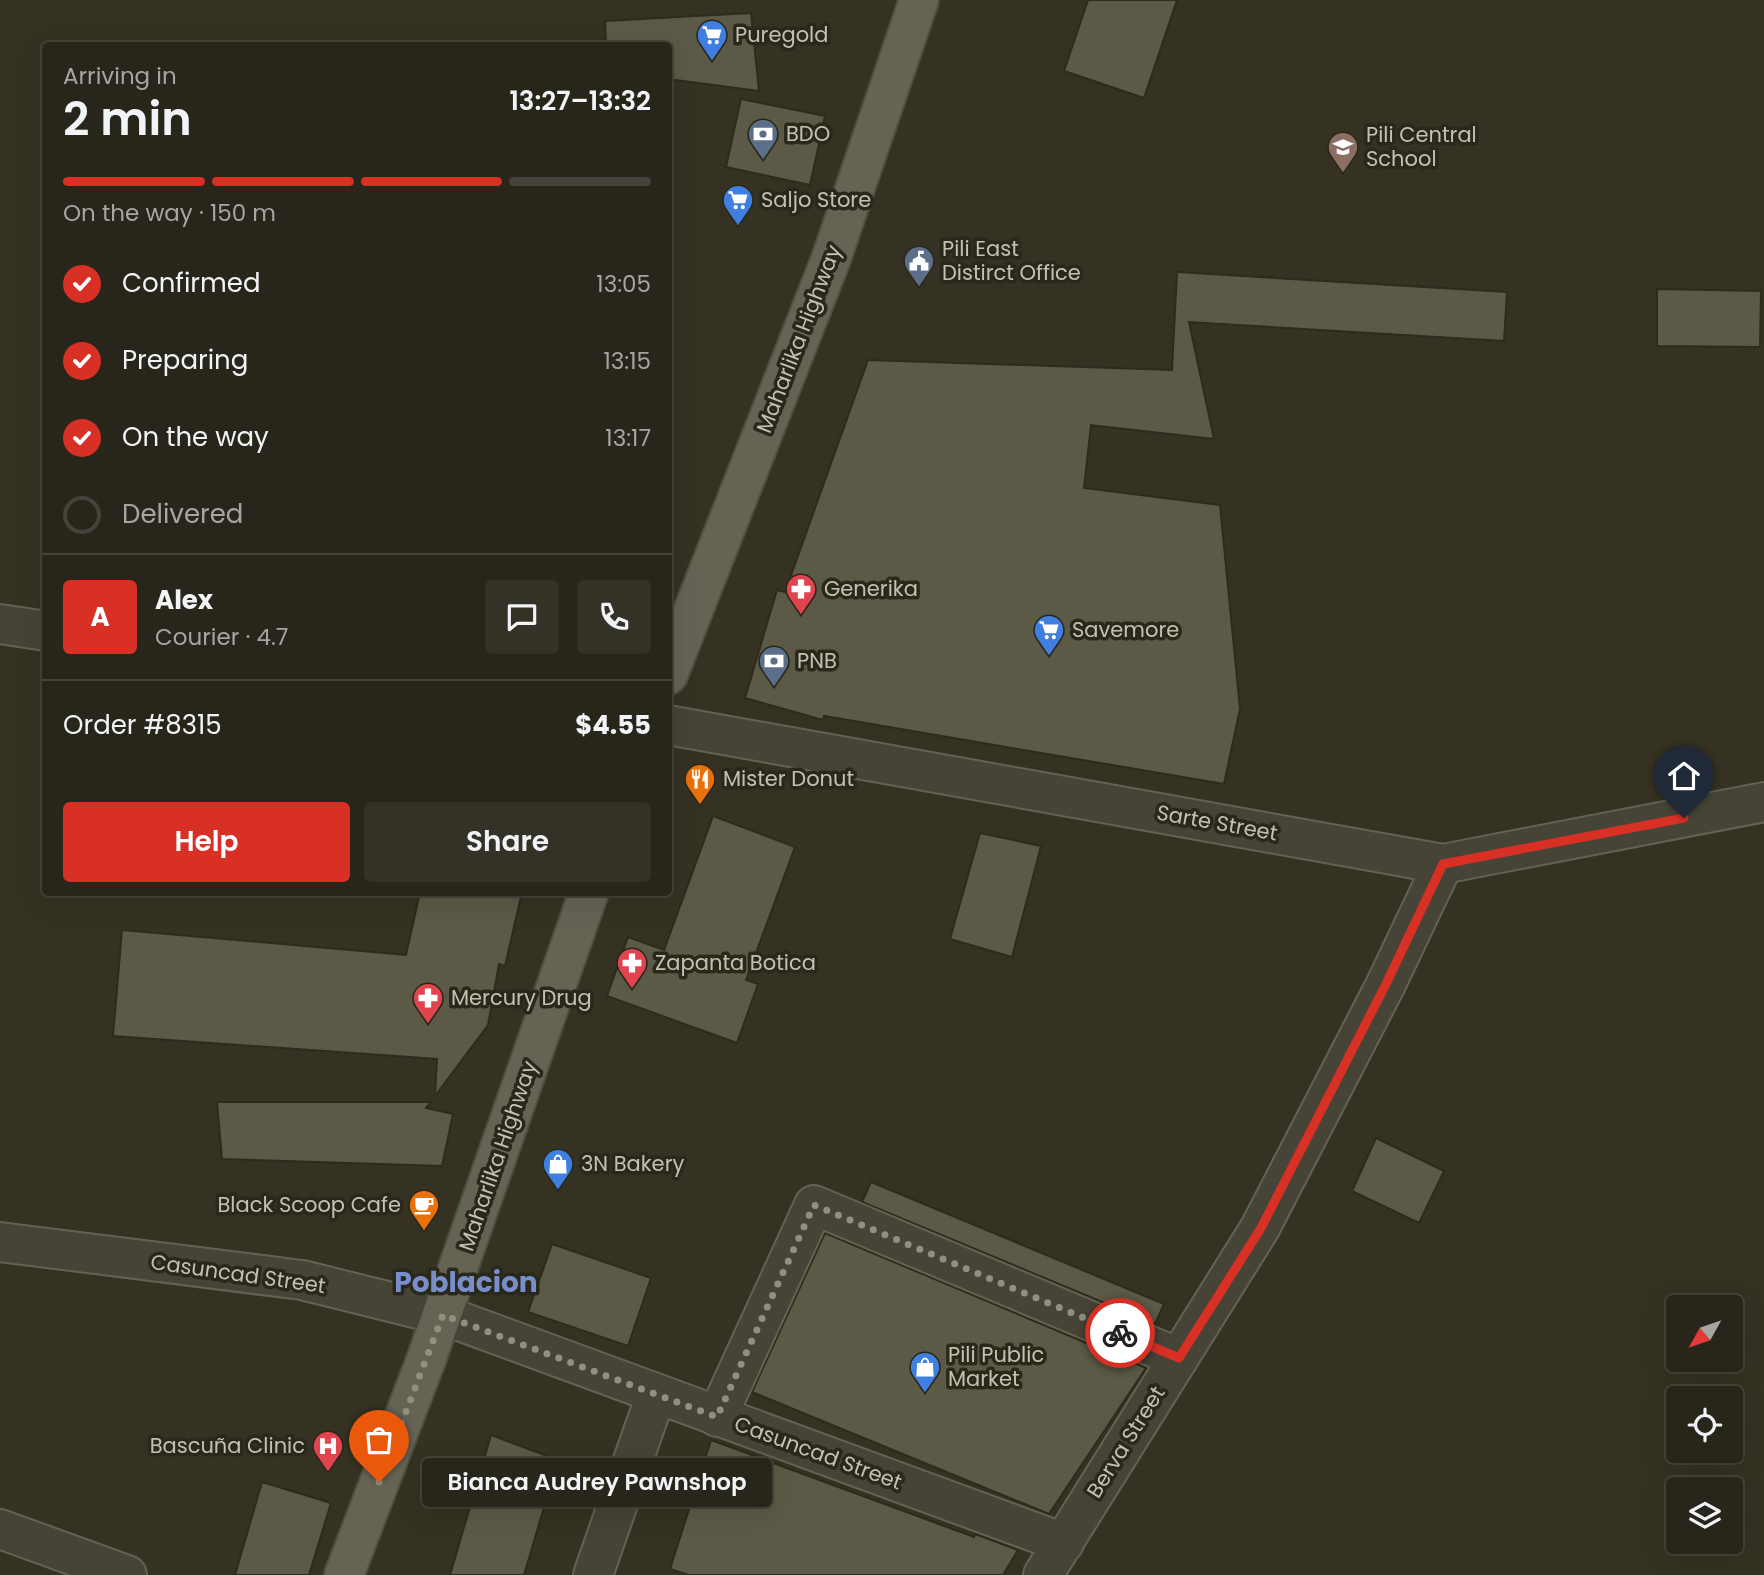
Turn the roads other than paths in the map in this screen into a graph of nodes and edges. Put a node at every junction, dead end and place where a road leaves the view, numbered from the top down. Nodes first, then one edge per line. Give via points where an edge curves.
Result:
1 (919, 0) edge
2 (0, 624) edge
3 (42, 630) edge
4 (672, 665) edge
5 (672, 726) edge
6 (1764, 802) edge
7 (1443, 864) junction
8 (588, 896) edge
9 (0, 1242) edge
10 (443, 1315) junction
11 (1179, 1358) junction
12 (656, 1395) junction
13 (717, 1417) junction
14 (0, 1529) edge
15 (1064, 1543) junction
16 (127, 1575) edge
17 (344, 1575) edge
18 (593, 1575) edge
19 (1043, 1575) edge

1 - 4 main road, Maharlika Highway via 831,259
2 - 3 street
5 - 7 street, Sarte Street
6 - 7 street, Sarte Street
7 - 11 street, Berva Street via 1261,1228
8 - 10 main road, Maharlika Highway
9 - 10 street, Casuncad Street via 302,1280
10 - 12 street, Casuncad Street
10 - 17 main road, Maharlika Highway
11 - 13 street via 814,1205
11 - 15 street, Berva Street
12 - 13 street, Casuncad Street
12 - 18 street
13 - 15 street, Casuncad Street
14 - 16 street
15 - 19 street, Berva Street

